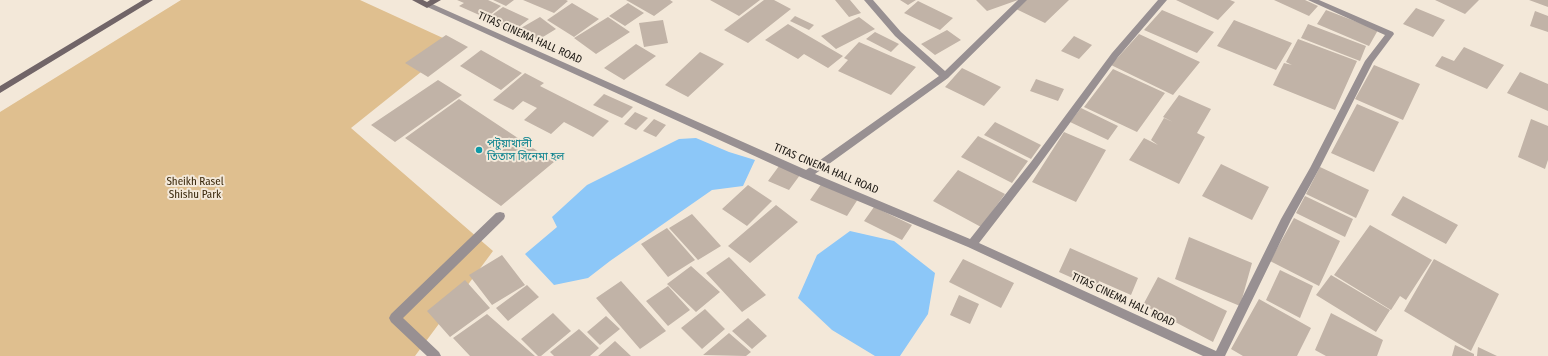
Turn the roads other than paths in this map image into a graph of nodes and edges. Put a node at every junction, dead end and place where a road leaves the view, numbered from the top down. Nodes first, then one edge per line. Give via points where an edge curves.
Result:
1 (149, 0) edge
2 (416, 0) edge
3 (437, 0) edge
4 (868, 0) edge
5 (1023, 0) edge
6 (1163, 0) edge
7 (1312, 0) edge
8 (427, 5) junction
9 (945, 76) junction
10 (0, 90) edge
11 (807, 175) junction
12 (500, 216) dead end
13 (972, 244) junction
14 (435, 356) edge
15 (1215, 356) edge
16 (1219, 356) edge

1 - 10 main road
2 - 8 main road
3 - 8 main road
4 - 9 street via 898,34
5 - 9 street
6 - 13 street via 1115,55
7 - 16 street via 1390,34 1369,61 1286,219
8 - 11 street, TITAS CINEMA HALL ROAD
9 - 11 street
11 - 13 street, TITAS CINEMA HALL ROAD
12 - 14 street via 395,318
13 - 15 street, TITAS CINEMA HALL ROAD

